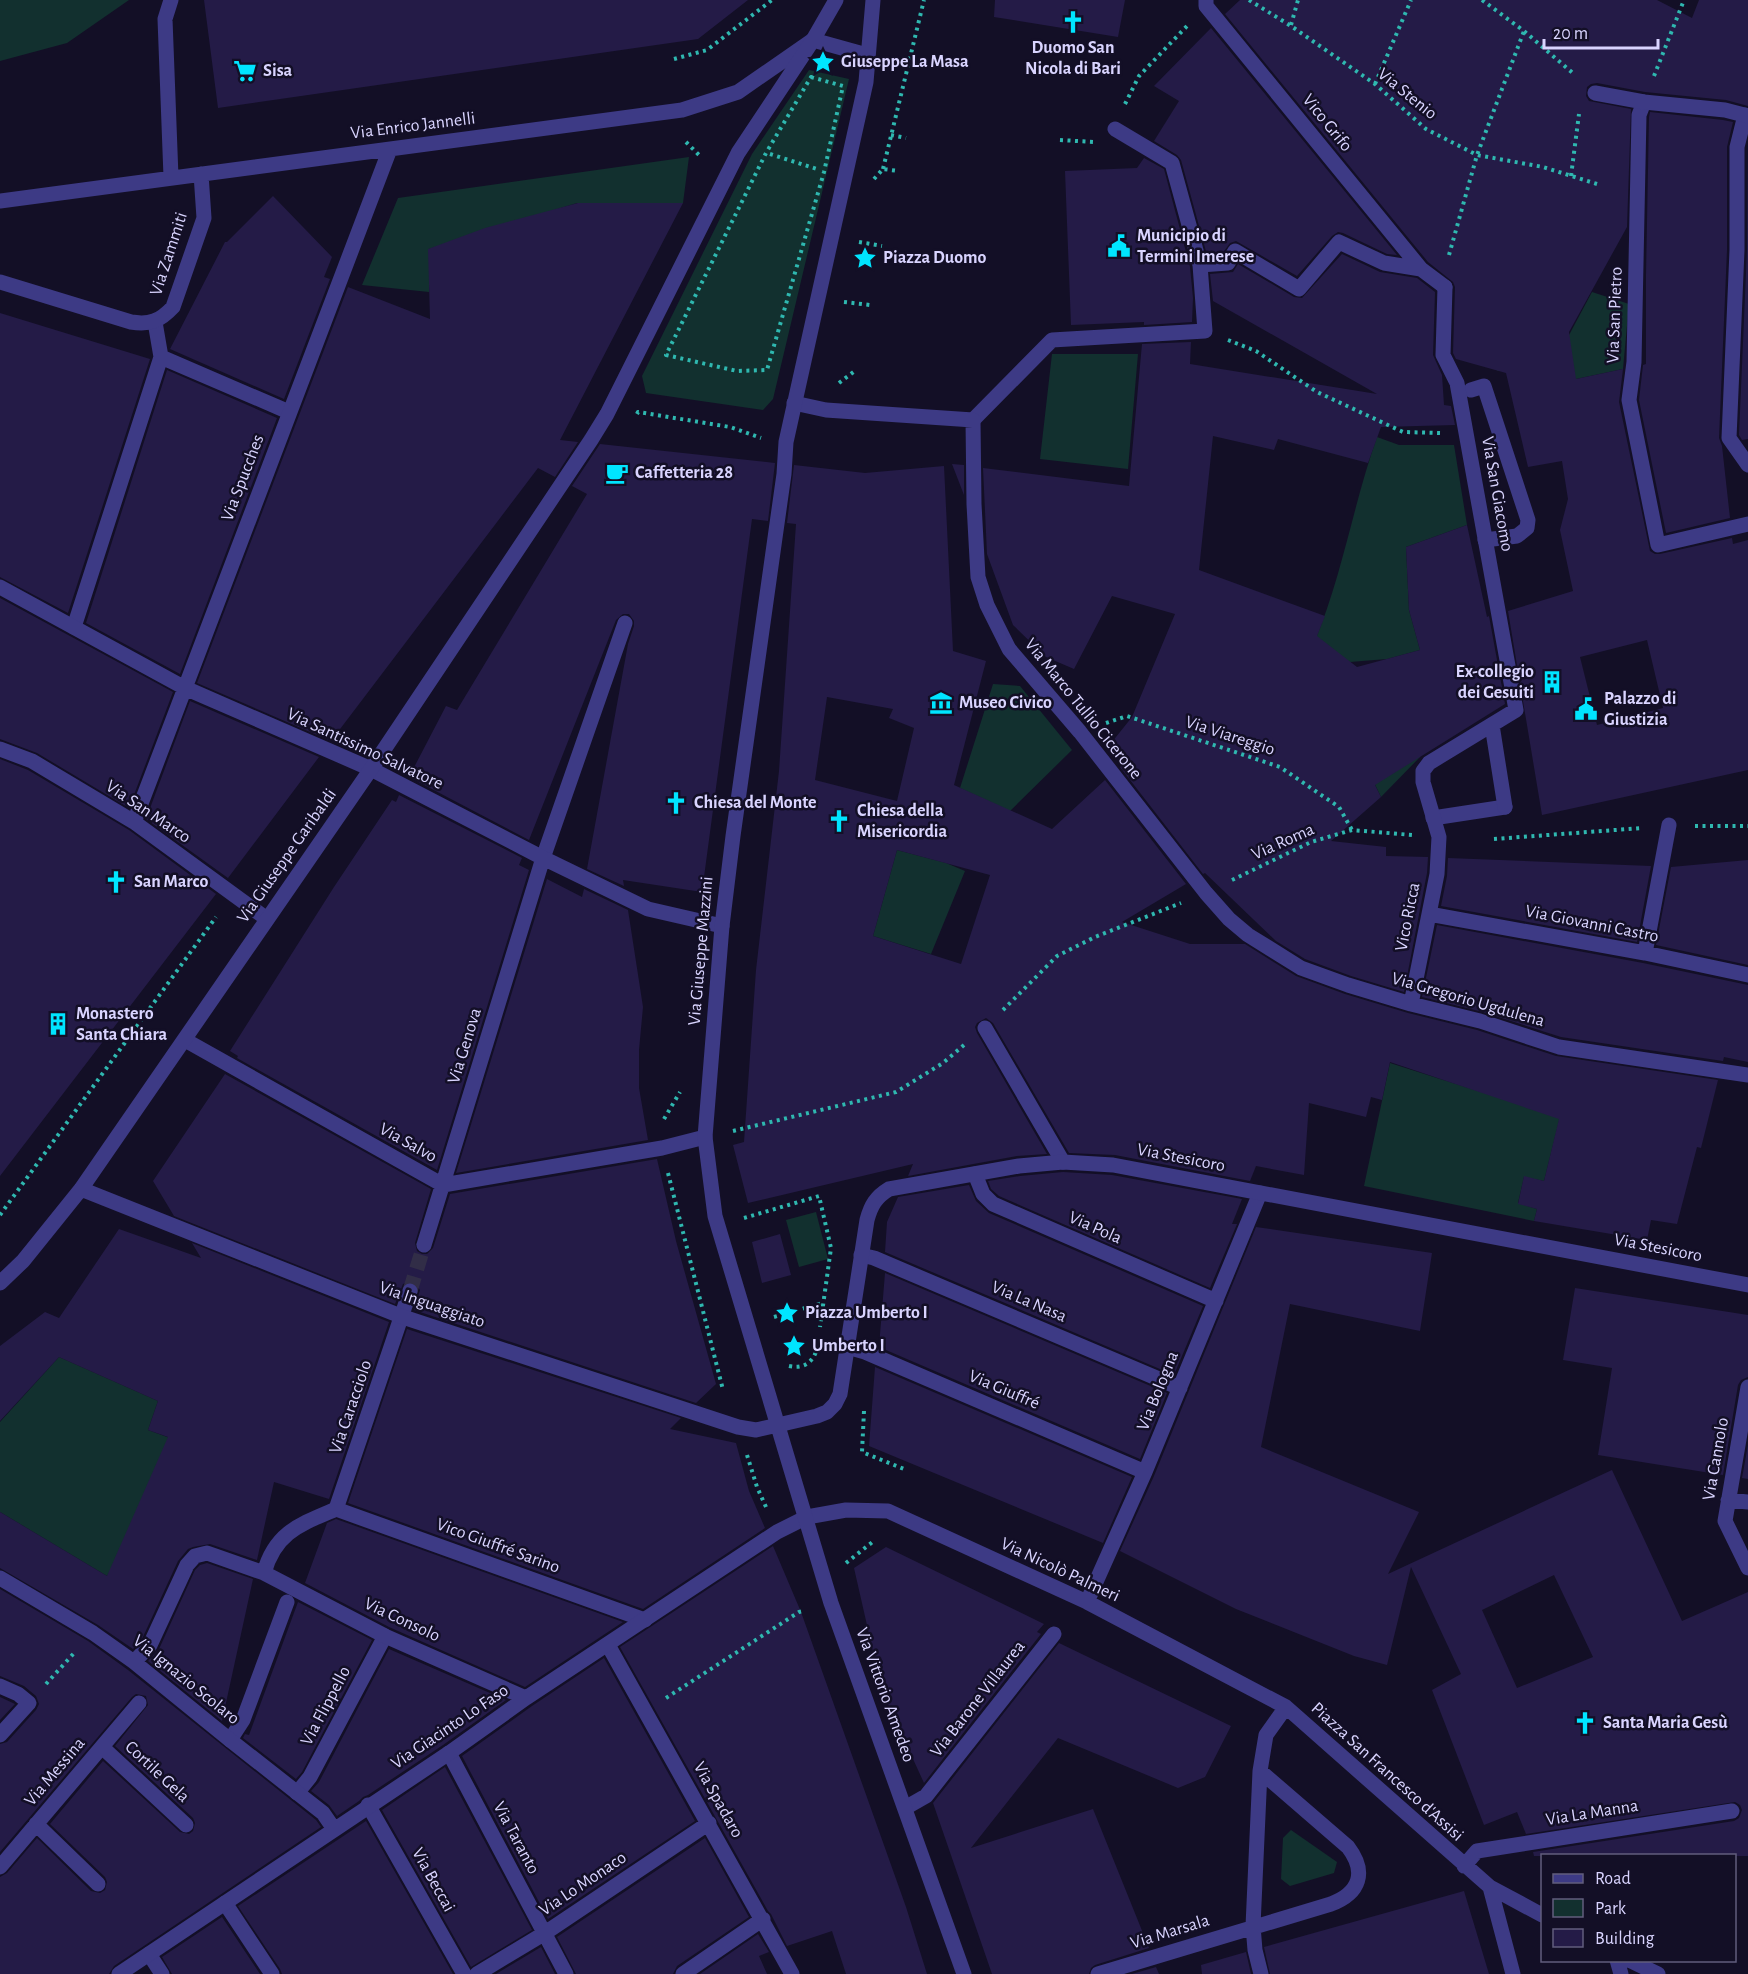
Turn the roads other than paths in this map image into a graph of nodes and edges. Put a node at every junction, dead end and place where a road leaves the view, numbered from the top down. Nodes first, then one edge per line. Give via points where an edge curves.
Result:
1 (171, 0) edge
2 (836, 0) edge
3 (873, 0) edge
4 (1206, 3) edge
5 (813, 40) junction
6 (867, 55) junction
7 (1590, 88) road end
8 (1644, 102) junction
9 (1746, 116) edge
10 (1115, 129) road end
11 (390, 149) junction
12 (201, 174) junction
13 (171, 177) junction
14 (0, 201) edge
15 (1200, 265) junction
16 (1421, 269) junction
17 (0, 282) edge
18 (155, 322) junction
19 (161, 357) junction
20 (1471, 390) dead end
21 (794, 403) junction
22 (289, 412) junction
23 (973, 420) junction
24 (1748, 465) edge
25 (1748, 524) edge
26 (1485, 540) junction
27 (0, 587) edge
28 (625, 623) dead end
29 (74, 627) junction
30 (185, 688) junction
31 (1492, 725) junction
32 (0, 749) edge
33 (371, 769) junction
34 (1433, 818) junction
35 (134, 822) junction
36 (1669, 825) road end
37 (543, 858) junction
38 (1206, 893) joint
39 (1429, 914) junction
40 (267, 919) junction
41 (722, 926) junction
42 (1645, 953) junction
43 (1748, 975) edge
44 (1411, 1005) junction
45 (985, 1028) road end
46 (185, 1040) junction
47 (1748, 1075) edge
48 (705, 1137) junction
49 (1063, 1162) junction
50 (975, 1174) junction
51 (443, 1185) junction
52 (81, 1189) junction
53 (1260, 1193) junction
54 (424, 1245) tunnel mouth
55 (861, 1255) junction
56 (0, 1283) edge
57 (1748, 1285) edge
58 (410, 1291) tunnel mouth
59 (1216, 1301) junction
60 (403, 1317) junction
61 (847, 1347) junction
62 (1180, 1388) junction
63 (1748, 1388) edge
64 (778, 1426) junction
65 (1145, 1472) junction
66 (1728, 1500) junction
67 (1748, 1502) edge
68 (336, 1509) junction
69 (807, 1517) junction
70 (1748, 1568) edge
71 (264, 1573) junction
72 (0, 1578) edge
73 (287, 1602) dead end
74 (1087, 1602) junction
75 (645, 1620) junction
76 (1054, 1634) dead end
77 (385, 1636) junction
78 (608, 1645) junction
79 (134, 1662) junction
80 (0, 1686) edge
81 (526, 1698) junction
82 (139, 1703) dead end
83 (1286, 1707) junction
84 (0, 1735) edge
85 (230, 1740) junction
86 (102, 1747) junction
87 (448, 1753) junction
88 (1260, 1771) junction
89 (297, 1793) junction
90 (368, 1805) junction
91 (905, 1808) junction
92 (1732, 1811) dead end
93 (709, 1823) junction
94 (36, 1824) junction
95 (186, 1825) dead end
96 (334, 1829) junction
97 (1464, 1866) junction
98 (0, 1867) edge
99 (98, 1884) dead end
100 (1490, 1887) junction
101 (225, 1903) junction
102 (1541, 1914) edge
103 (763, 1919) junction
104 (1253, 1926) junction
105 (545, 1933) junction
106 (148, 1954) junction
107 (1633, 1962) edge
108 (119, 1974) edge
109 (162, 1974) edge
110 (272, 1974) edge
111 (464, 1974) edge
112 (477, 1974) edge
113 (566, 1974) edge
114 (683, 1974) edge
115 (792, 1974) edge
116 (964, 1974) edge
117 (1098, 1974) edge
118 (1261, 1974) edge
119 (1513, 1974) edge
120 (1658, 1974) edge

1 - 13 street via 165,19
2 - 5 street, Via Giuseppe Garibaldi
3 - 6 street, Via Giuseppe Mazzini
4 - 16 street, Vico Grifo
5 - 6 street
5 - 11 street, Via Enrico Jannelli via 738,92 682,110
5 - 33 street, Via Giuseppe Garibaldi via 738,153 607,414
6 - 21 street, Via Giuseppe Mazzini via 866,82
7 - 8 street
8 - 9 street via 1725,110
8 - 25 street, Via San Pietro via 1639,115 1634,362 1629,400 1658,545
9 - 24 street via 1737,147 1729,438
10 - 15 street via 1172,163
11 - 12 street, Via Enrico Jannelli
11 - 22 street, Via Spucches
12 - 13 street, Via Enrico Jannelli
12 - 18 street, Via Zammiti via 204,218 173,307
13 - 14 street, Via Enrico Jannelli
15 - 16 street via 1227,262 1236,251 1299,289 1339,242 1384,263
15 - 23 street via 1205,331 1052,340
16 - 26 street, Via San Giacomo via 1445,286 1443,355 1457,383
17 - 18 street, Via Zammiti via 131,322
18 - 19 street
19 - 22 street
19 - 29 street
20 - 26 street via 1484,386 1528,520 1527,528 1517,536
21 - 23 street via 826,410
21 - 41 street, Via Giuseppe Mazzini
22 - 30 street, Via Spucches
23 - 38 street, Via Marco Tullio Cicerone via 978,577 987,605 1009,649 1080,732
26 - 31 street, Via San Giacomo via 1516,710
27 - 29 street, Via Santissimo Salvatore
28 - 37 street, Via Genova
29 - 30 street, Via Santissimo Salvatore
30 - 33 street, Via Santissimo Salvatore
30 - 35 street, Via Spucches
31 - 34 street via 1429,763 1423,771
31 - 34 street via 1505,807
32 - 35 street, Via San Marco via 32,761
33 - 37 street, Via Santissimo Salvatore
33 - 40 street, Via Giuseppe Garibaldi
34 - 39 street, Vico Ricca via 1439,837
35 - 40 street, Via San Marco
36 - 42 street
37 - 41 street, Via Santissimo Salvatore via 648,909
37 - 51 street, Via Genova
38 - 44 street, Via Gregorio Ugdulena via 1248,935 1302,968
39 - 42 street, Via Giovanni Castro
39 - 44 street, Vico Ricca
40 - 46 street, Via Giuseppe Garibaldi
41 - 48 street, Via Giuseppe Mazzini
42 - 43 street, Via Giovanni Castro
44 - 47 street, Via Gregorio Ugdulena via 1480,1021 1559,1047
45 - 49 street
46 - 51 street, Via Salvo
46 - 52 street, Via Giuseppe Garibaldi
48 - 51 street, Via Salvo via 662,1148
48 - 64 street, Via Giuseppe Mazzini via 715,1216
49 - 50 street, Via Stesicoro
49 - 53 street, Via Stesicoro via 1113,1165
50 - 55 street, Via Stesicoro via 889,1189 879,1195 870,1207
50 - 59 street, Via Pola via 983,1194 993,1204
51 - 54 street, Via Genova
52 - 56 street, Via Giuseppe Garibaldi via 23,1261
52 - 60 street, Via Inguaggiato
53 - 57 street, Via Stesicoro
53 - 59 street, Via Bologna
55 - 61 street, Via Stesicoro
55 - 62 street, Via La Nasa
58 - 60 street
59 - 62 street, Via Bologna
60 - 64 street, Via Inguaggiato via 738,1427 756,1431
60 - 68 street, Via Caracciolo
61 - 64 street, Via Stesicoro via 835,1404 817,1416
61 - 65 street, Via Giuffré
62 - 65 street, Via Bologna
63 - 66 street, Via Cannolo
64 - 69 street, Via Vittorio Amedeo
65 - 74 street, Via Bologna
66 - 67 street
66 - 70 street, Via Cannolo via 1725,1521
68 - 71 street via 297,1526 282,1538 268,1558
68 - 75 street, Vico Giuffré Sarino
69 - 74 street, Via Nicolò Palmeri via 846,1510 888,1511
69 - 75 street, Via Giacinto Lo Faso via 777,1532
69 - 91 street, Via Vittorio Amedeo via 831,1603
71 - 77 street, Via Consolo
71 - 79 street, Via Consolo via 207,1553 195,1556 187,1565 150,1646
72 - 79 street, Via Ignazio Scolaro
73 - 85 street via 243,1720
74 - 83 street, Via Nicolò Palmeri
75 - 78 street, Via Giacinto Lo Faso
76 - 91 street, Via Barone Villaurea via 926,1796
77 - 81 street, Via Consolo
77 - 89 street, Via Flippello via 310,1777
78 - 81 street, Via Giacinto Lo Faso
78 - 93 street, Via Spadaro
79 - 85 street, Via Ignazio Scolaro
80 - 84 street via 29,1703
81 - 87 street, Via Giacinto Lo Faso
82 - 86 street, Via Messina
83 - 88 street, Piazza San Francesco d'Assisi via 1266,1735
83 - 97 street, Piazza San Francesco d'Assisi
85 - 89 street, Via Ignazio Scolaro
86 - 94 street, Via Messina
86 - 95 street, Cortile Gela
87 - 90 street, Via Giacinto Lo Faso
87 - 105 street, Via Taranto
88 - 104 street, Piazza San Francesco d'Assisi
88 - 104 street via 1348,1848 1359,1866 1359,1876 1350,1894 1341,1900
89 - 96 street, Via Ignazio Scolaro via 323,1813
90 - 96 street, Via Giacinto Lo Faso
90 - 111 street, Via Beccai
91 - 116 street, Via Vittorio Amedeo
92 - 97 street, Via La Manna via 1477,1851
93 - 103 street, Via Spadaro
93 - 105 street, Via Lo Monaco
94 - 98 street, Via Messina
94 - 99 street
96 - 101 street, Via Giacinto Lo Faso
97 - 100 street, Piazza San Francesco d'Assisi
100 - 102 street, Piazza San Francesco d'Assisi
100 - 119 street
101 - 106 street, Via Giacinto Lo Faso
101 - 110 street
103 - 114 street
103 - 115 street, Via Spadaro
104 - 117 street, Via Marsala
104 - 118 street, Piazza San Francesco d'Assisi
105 - 112 street, Via Lo Monaco
105 - 113 street, Via Taranto
106 - 108 street, Via Giacinto Lo Faso
106 - 109 street
107 - 120 street

